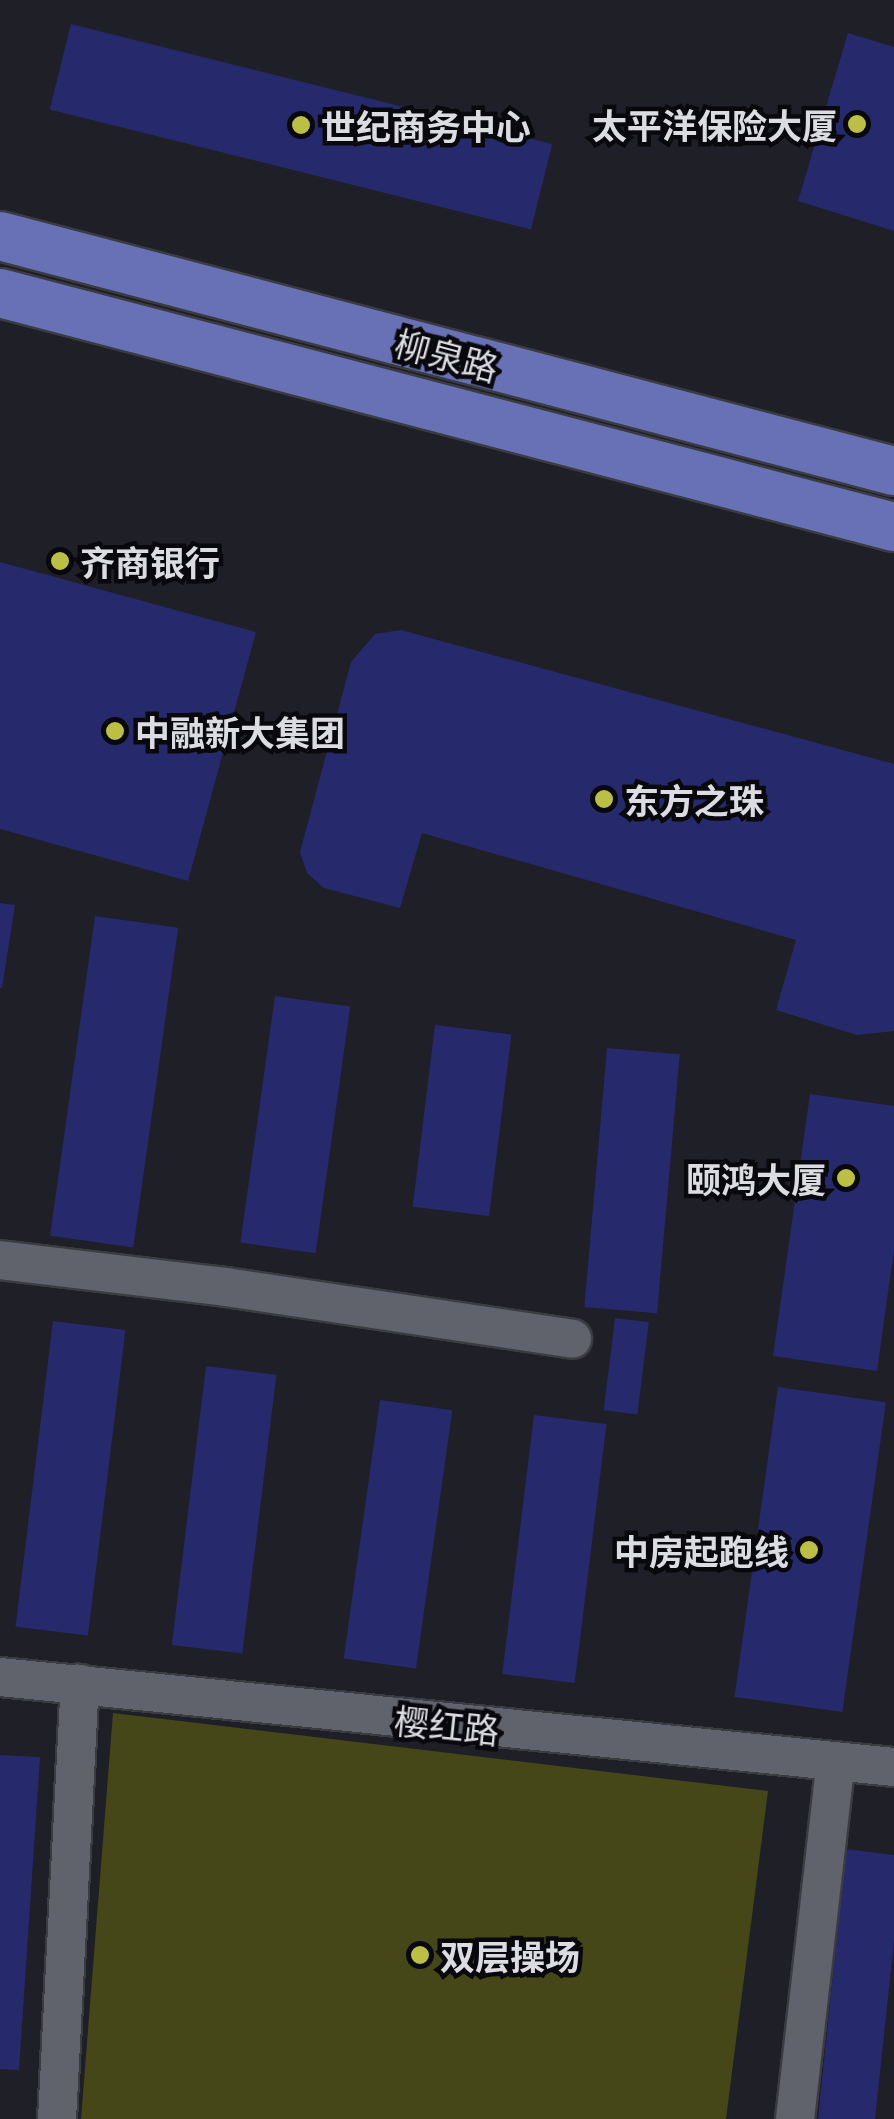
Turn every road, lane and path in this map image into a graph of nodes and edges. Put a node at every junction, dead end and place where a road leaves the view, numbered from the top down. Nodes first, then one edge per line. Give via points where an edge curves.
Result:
1 (0, 236) edge
2 (0, 293) edge
3 (894, 471) edge
4 (894, 527) edge
5 (0, 1260) edge
6 (572, 1339) dead end
7 (0, 1677) edge
8 (80, 1684) junction
9 (836, 1762) junction
10 (894, 1767) edge
11 (57, 2119) edge
12 (796, 2119) edge

1 - 3 main road, 柳泉路
2 - 4 main road, 柳泉路
5 - 6 street
7 - 8 street, 樱红路
8 - 9 street, 樱红路
8 - 11 street
9 - 10 street, 樱红路
9 - 12 street

